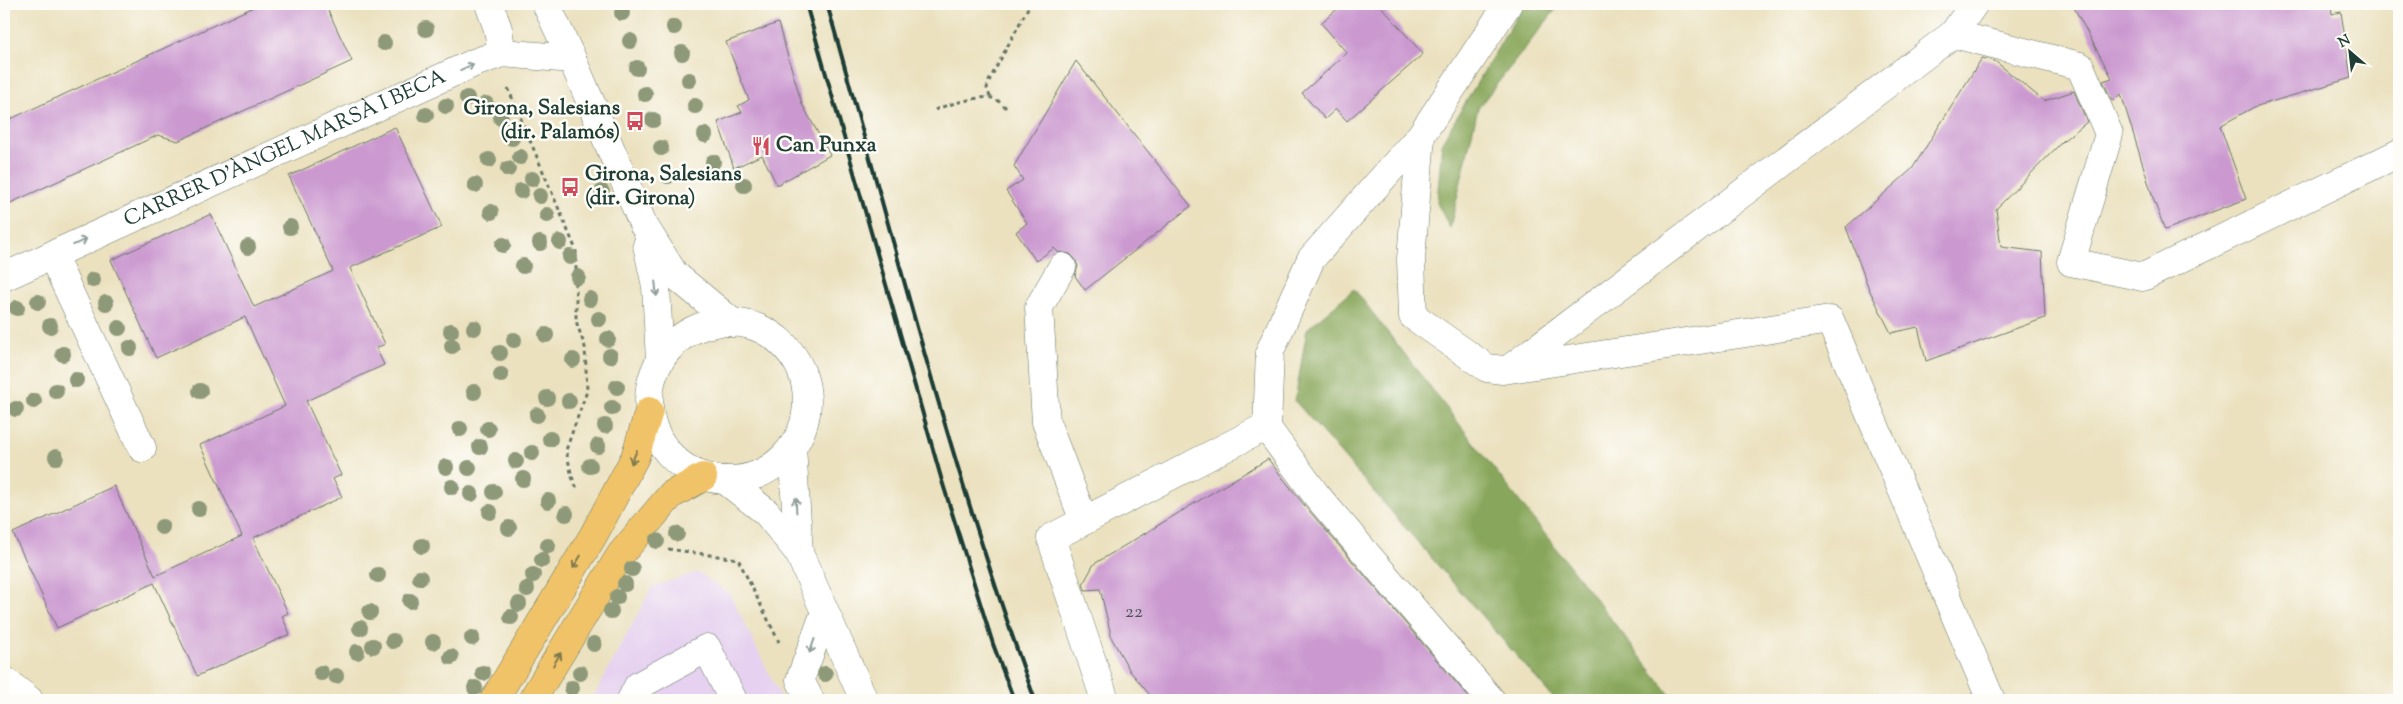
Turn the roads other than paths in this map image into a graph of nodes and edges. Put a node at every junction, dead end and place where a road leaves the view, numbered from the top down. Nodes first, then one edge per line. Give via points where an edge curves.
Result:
1 (489, 4) edge
2 (546, 4) edge
3 (1508, 4) edge
4 (1974, 4) edge
5 (1953, 34) junction
6 (502, 52) junction
7 (572, 59) junction
8 (1421, 135) junction
9 (2399, 153) edge
10 (643, 224) junction
11 (52, 255) junction
12 (1062, 267) dead end
13 (4, 277) edge
14 (733, 323) junction
15 (660, 362) junction
16 (1504, 370) junction
17 (649, 411) junction
18 (1268, 428) junction
19 (792, 447) junction
20 (142, 448) dead end
21 (714, 478) junction
22 (1084, 521) junction
23 (799, 553) junction
24 (825, 612) junction
25 (4, 680) edge
26 (29, 700) edge
27 (494, 700) edge
28 (532, 700) edge
29 (631, 700) edge
30 (733, 700) edge
31 (810, 700) edge
32 (864, 700) edge
33 (1105, 700) edge
34 (1491, 700) edge
35 (1991, 700) edge

1 - 6 street
2 - 7 street
3 - 8 street
4 - 5 street
5 - 9 street via 2080,66 2109,134 2071,262 2143,277
5 - 16 street
6 - 7 street, CARRER D'ÀNGEL MARSÀ I BECA
11 -> 6 street, CARRER D'ÀNGEL MARSÀ I BECA
7 - 10 street
8 - 16 street via 1411,259 1413,316 1487,368
8 - 18 street via 1311,259 1270,351
10 - 14 street via 674,274
10 -> 15 street via 656,286
11 - 13 street, CARRER D'ÀNGEL MARSÀ I BECA
11 - 20 street
12 - 22 street via 1039,307 1046,422
14 - 15 street via 712,325 692,332 674,344
14 - 19 street via 760,329 772,336 783,345 799,368 806,408 799,435
15 - 17 street via 651,386
16 - 35 street via 1830,320
17 - 21 street via 653,428 662,444 680,464
17 -> 27 main road via 635,457 593,536
18 - 22 street
18 - 34 street via 1317,496
19 - 21 street via 778,462 759,474 736,480
23 -> 19 street
21 - 23 street via 766,512
28 -> 21 main road via 633,539 671,495
22 - 33 street via 1051,538
23 - 24 street
24 -> 31 street via 800,680
24 - 32 street
25 - 26 street
29 - 30 street via 638,686 707,648

